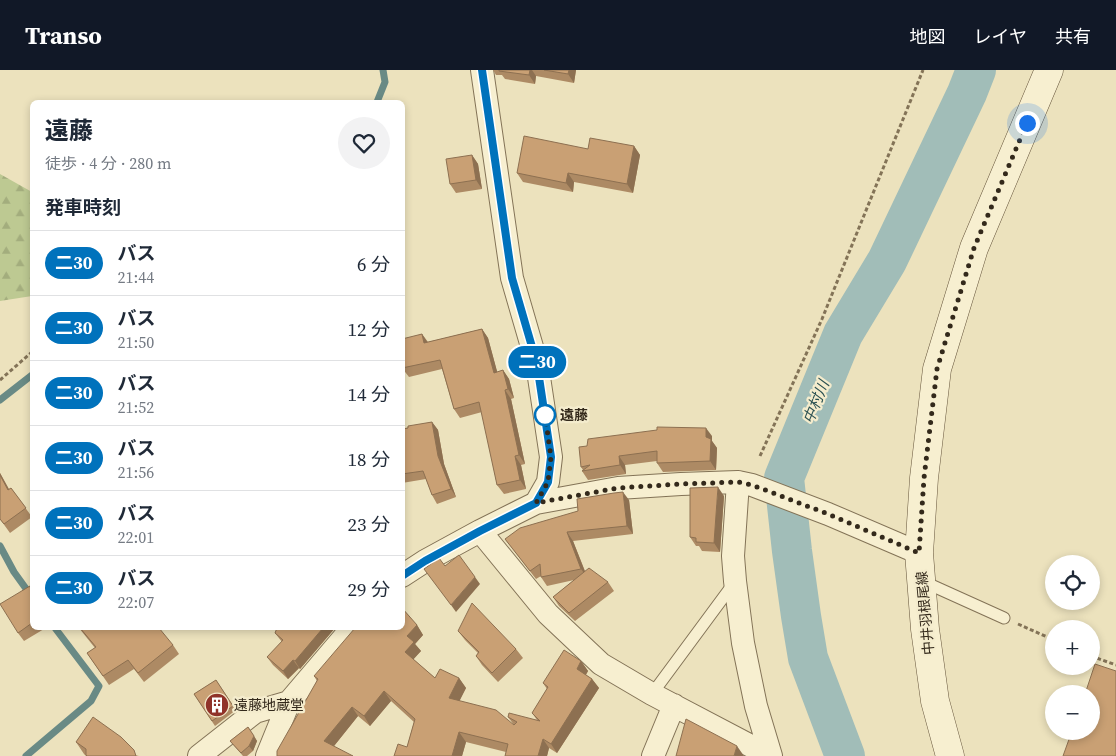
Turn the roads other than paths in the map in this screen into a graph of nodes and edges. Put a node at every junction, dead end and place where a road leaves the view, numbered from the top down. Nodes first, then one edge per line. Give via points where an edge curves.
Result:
1 (482, 70) edge
2 (1049, 70) edge
3 (745, 484) junction
4 (536, 503) junction
5 (480, 531) junction
6 (919, 553) junction
7 (405, 574) edge
8 (735, 581) junction
9 (922, 581) junction
10 (1004, 618) road end
11 (350, 630) edge
12 (652, 694) junction
13 (289, 702) junction
14 (674, 705) junction
15 (199, 756) edge
16 (267, 756) edge
17 (653, 756) edge
18 (771, 756) edge
19 (950, 756) edge

1 - 4 street via 512,278 537,364 551,457 548,482
2 - 6 main road, 中井羽根尾線 via 974,248 937,369
3 - 4 street via 618,488
3 - 6 street via 828,514
3 - 8 street via 732,556
4 - 5 street
5 - 7 street
5 - 12 street via 548,614 601,664
6 - 9 main road, 中井羽根尾線
8 - 12 lane
8 - 18 street via 743,643 756,706
9 - 10 lane
9 - 19 main road, 中井羽根尾線 via 935,701
11 - 13 street
12 - 14 street
13 - 15 street via 255,712
13 - 16 street
14 - 17 street
14 - 18 street

